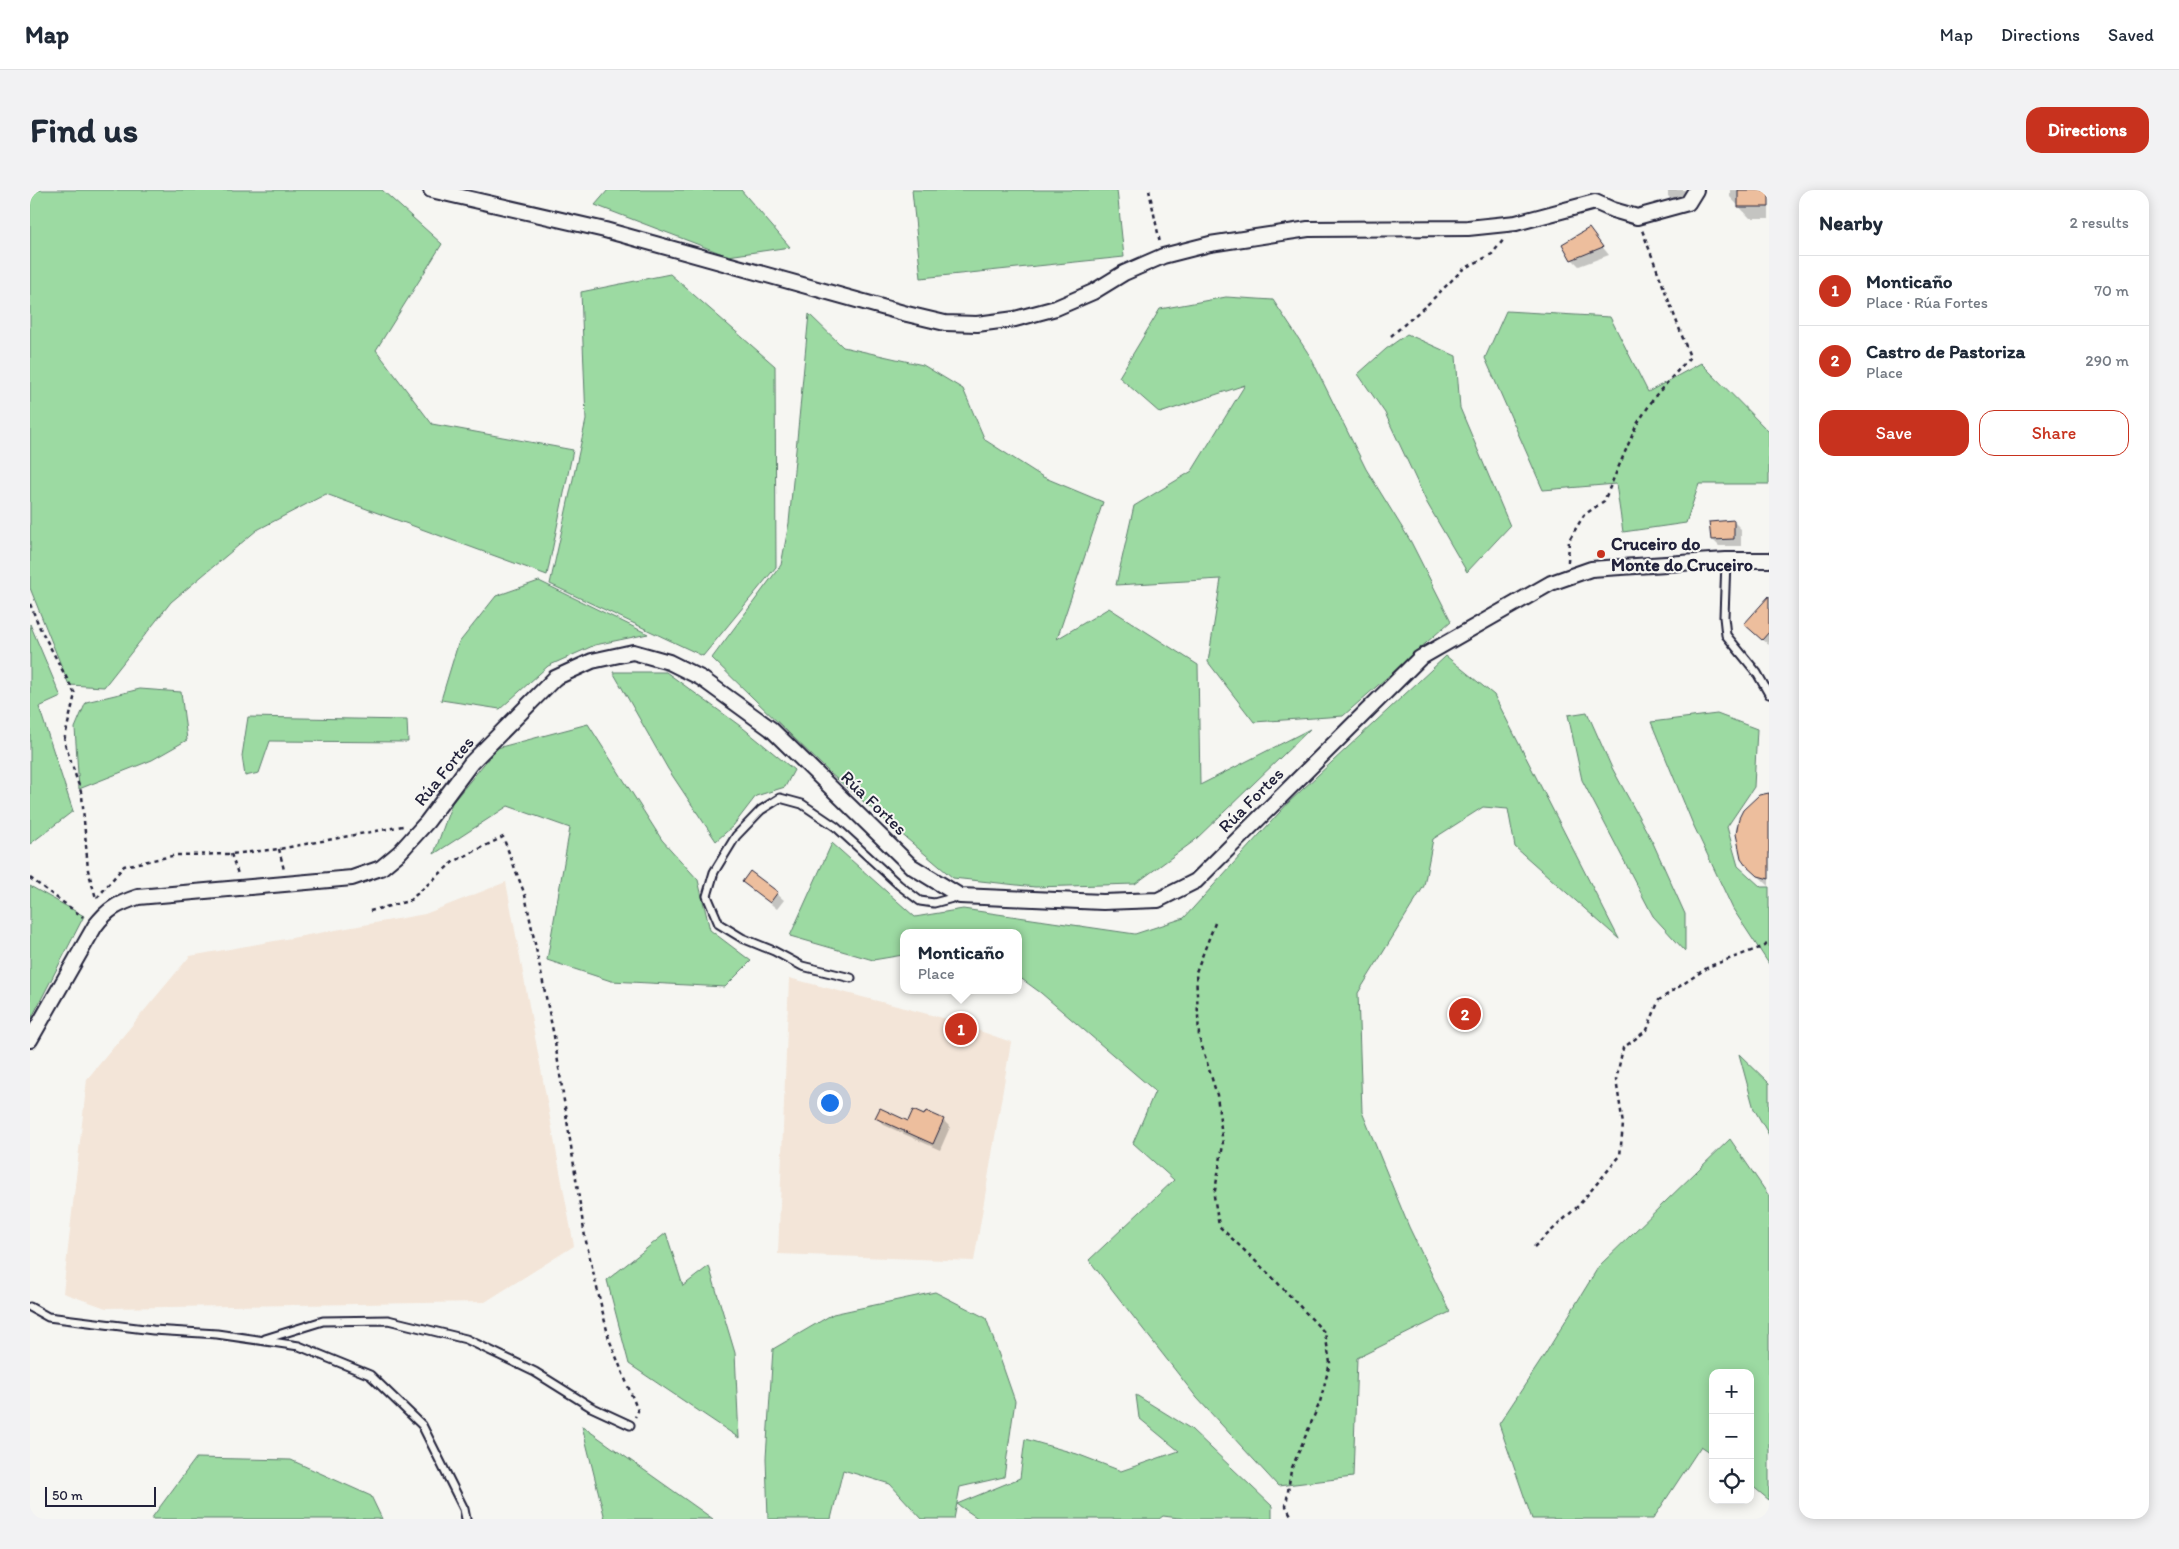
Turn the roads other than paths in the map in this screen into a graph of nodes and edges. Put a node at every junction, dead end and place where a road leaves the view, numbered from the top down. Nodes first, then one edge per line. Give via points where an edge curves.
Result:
1 (431, 190) edge
2 (1696, 190) edge
3 (1726, 560) junction
4 (1769, 560) edge
5 (1769, 694) edge
6 (960, 896) junction
7 (851, 978) dead end
8 (30, 1040) edge
9 (30, 1306) edge
10 (262, 1340) junction
11 (630, 1425) road end
12 (466, 1519) edge

1 - 2 street via 605,230 945,323 987,322 1056,308 1162,256 1210,244 1308,230 1468,228 1516,224 1595,202 1637,217 1688,203
3 - 4 street, Rúa Fortes
3 - 5 lane via 1726,635 1758,673
3 - 6 street, Rúa Fortes via 1591,569 1551,583 1420,658 1196,881 1158,900 1103,902
6 - 7 lane via 934,903 920,901 836,827 802,804 780,798 761,810 736,836 714,872 708,896 719,924 802,966
6 - 8 street, Rúa Fortes via 912,866 771,729 700,678 669,662 633,652 592,661 555,678 471,763 427,822 381,868 352,878 138,898 107,911 95,926
9 - 10 lane via 48,1317
10 - 11 lane via 323,1320 388,1320 466,1339 535,1372 591,1407
10 - 12 lane via 299,1346 370,1375 422,1425

